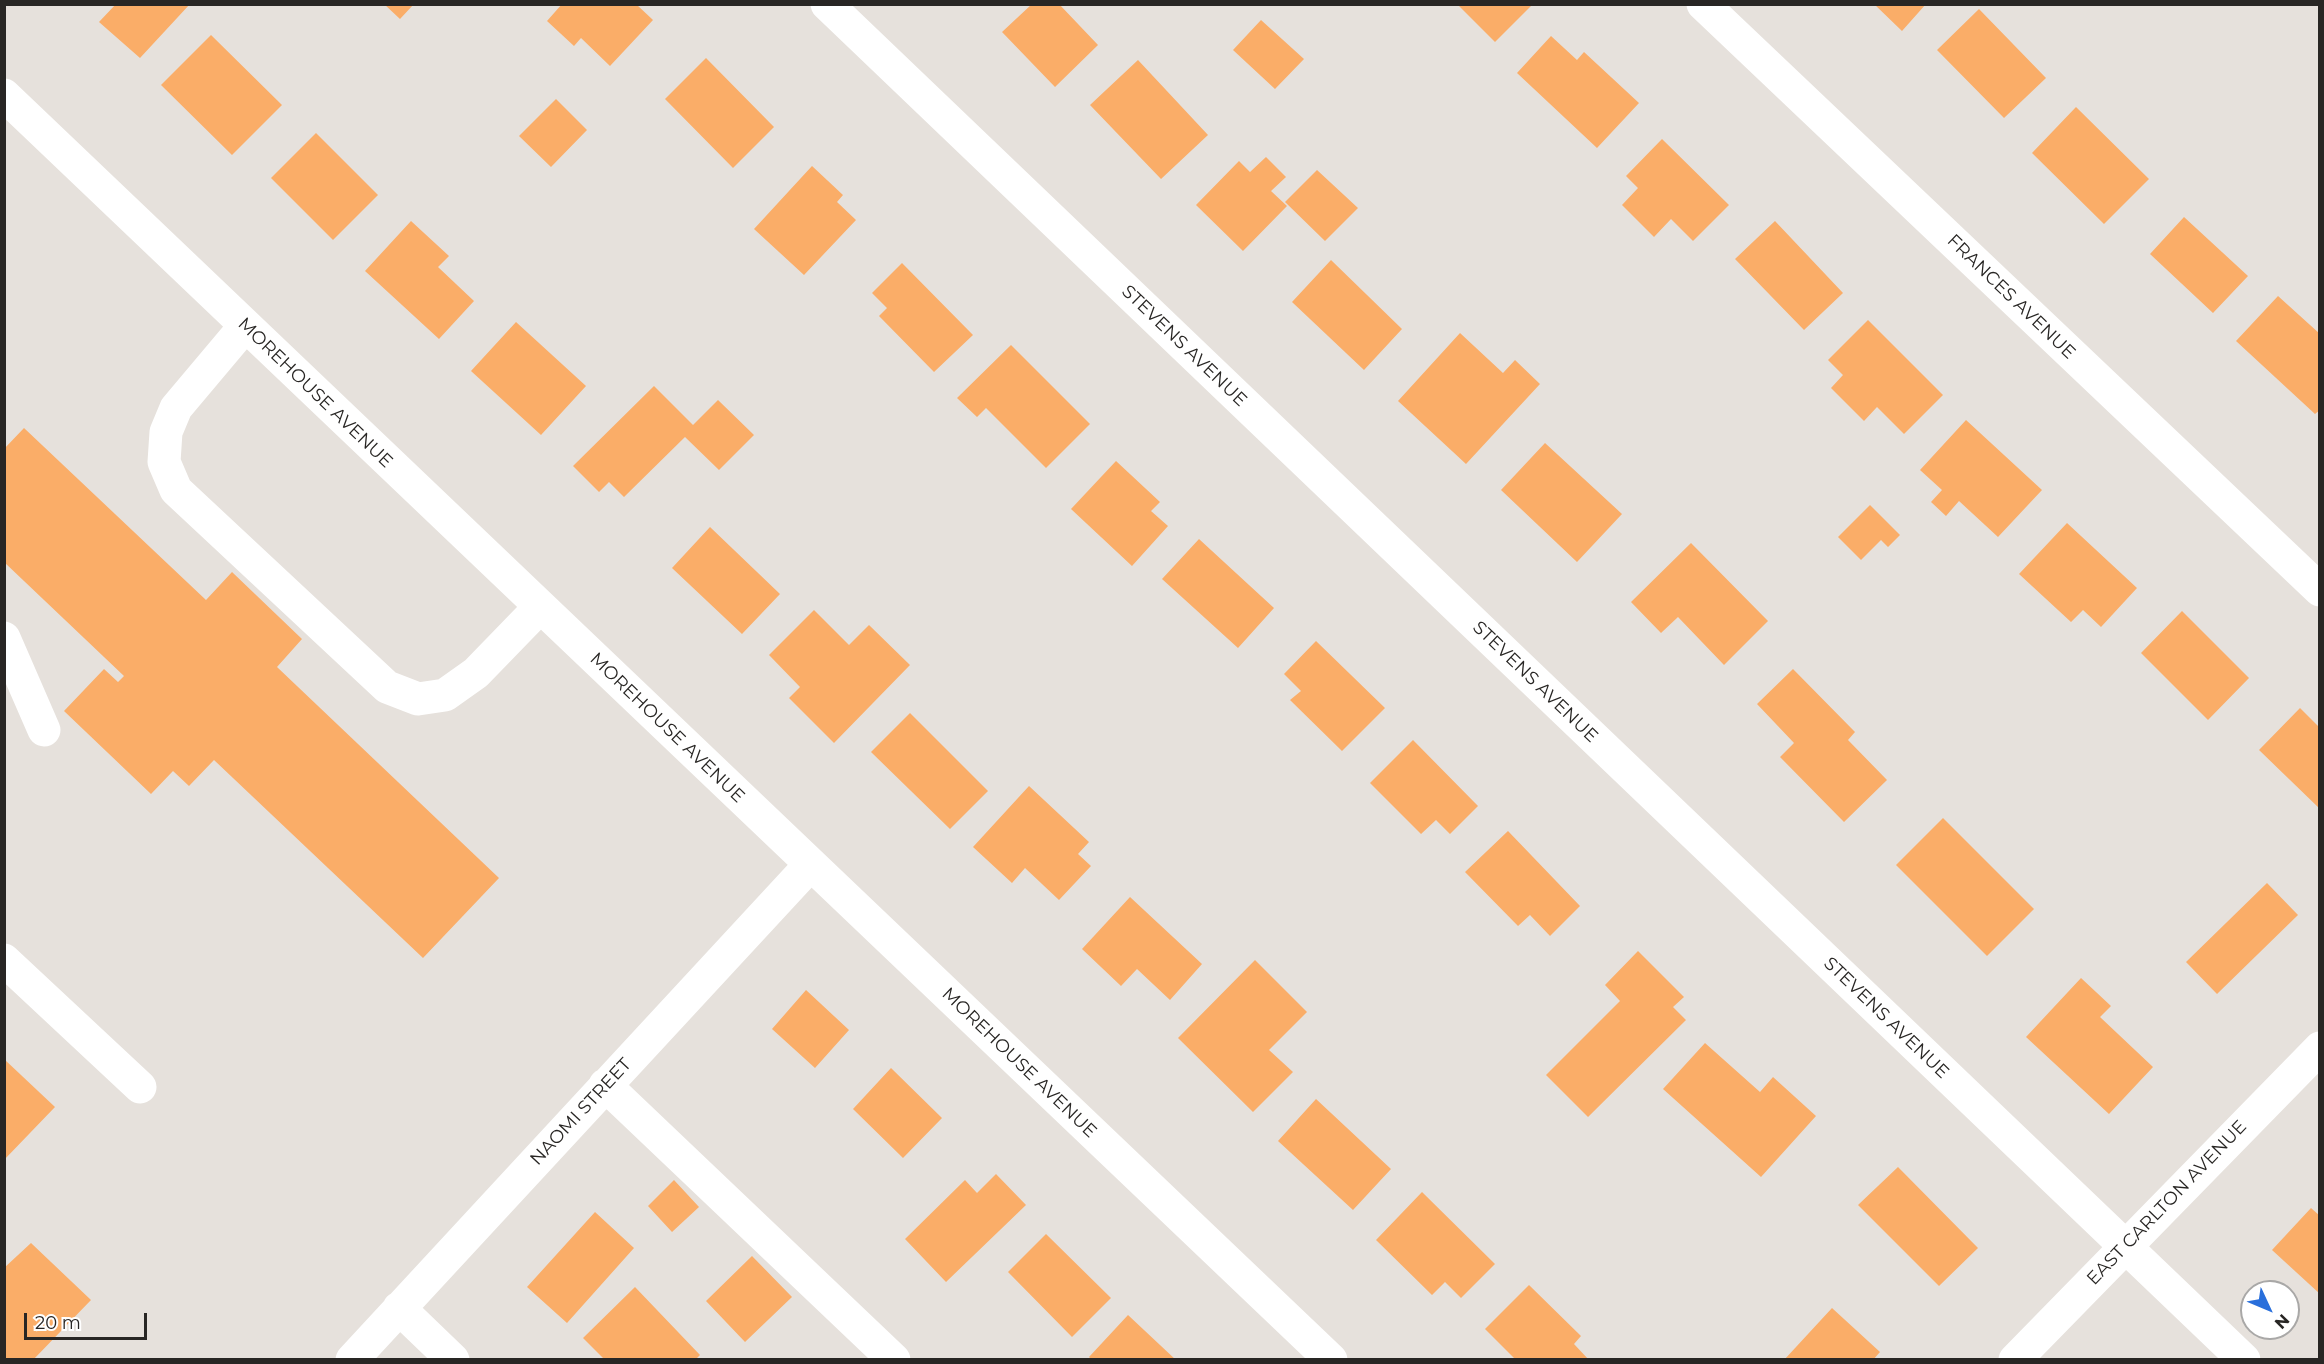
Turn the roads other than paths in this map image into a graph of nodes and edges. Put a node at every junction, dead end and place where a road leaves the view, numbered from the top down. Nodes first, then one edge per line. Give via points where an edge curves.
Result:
1 (827, 4) edge
2 (1703, 4) edge
3 (4, 95) edge
4 (245, 326) junction
5 (2319, 590) edge
6 (540, 607) junction
7 (4, 638) edge
8 (44, 730) dead end
9 (811, 864) junction
10 (4, 960) edge
11 (2319, 1048) edge
12 (605, 1085) junction
13 (140, 1087) dead end
14 (2125, 1247) junction
15 (399, 1308) junction
16 (352, 1359) edge
17 (453, 1359) edge
18 (894, 1359) edge
19 (1331, 1359) edge
20 (2015, 1359) edge
21 (2244, 1359) edge

1 - 14 street, STEVENS AVENUE
2 - 5 street, FRANCES AVENUE
3 - 4 street, MOREHOUSE AVENUE
4 - 6 street, MOREHOUSE AVENUE
4 - 6 street via 176,408 166,432 164,462 176,490 387,687 418,699 445,695 476,674
6 - 9 street, MOREHOUSE AVENUE
7 - 8 street
9 - 12 street, NAOMI STREET
9 - 19 street, MOREHOUSE AVENUE
10 - 13 street
11 - 14 street, EAST CARLTON AVENUE
12 - 15 street, NAOMI STREET
12 - 18 street
14 - 20 street, EAST CARLTON AVENUE
14 - 21 street, STEVENS AVENUE
15 - 16 street, NAOMI STREET
15 - 17 street

